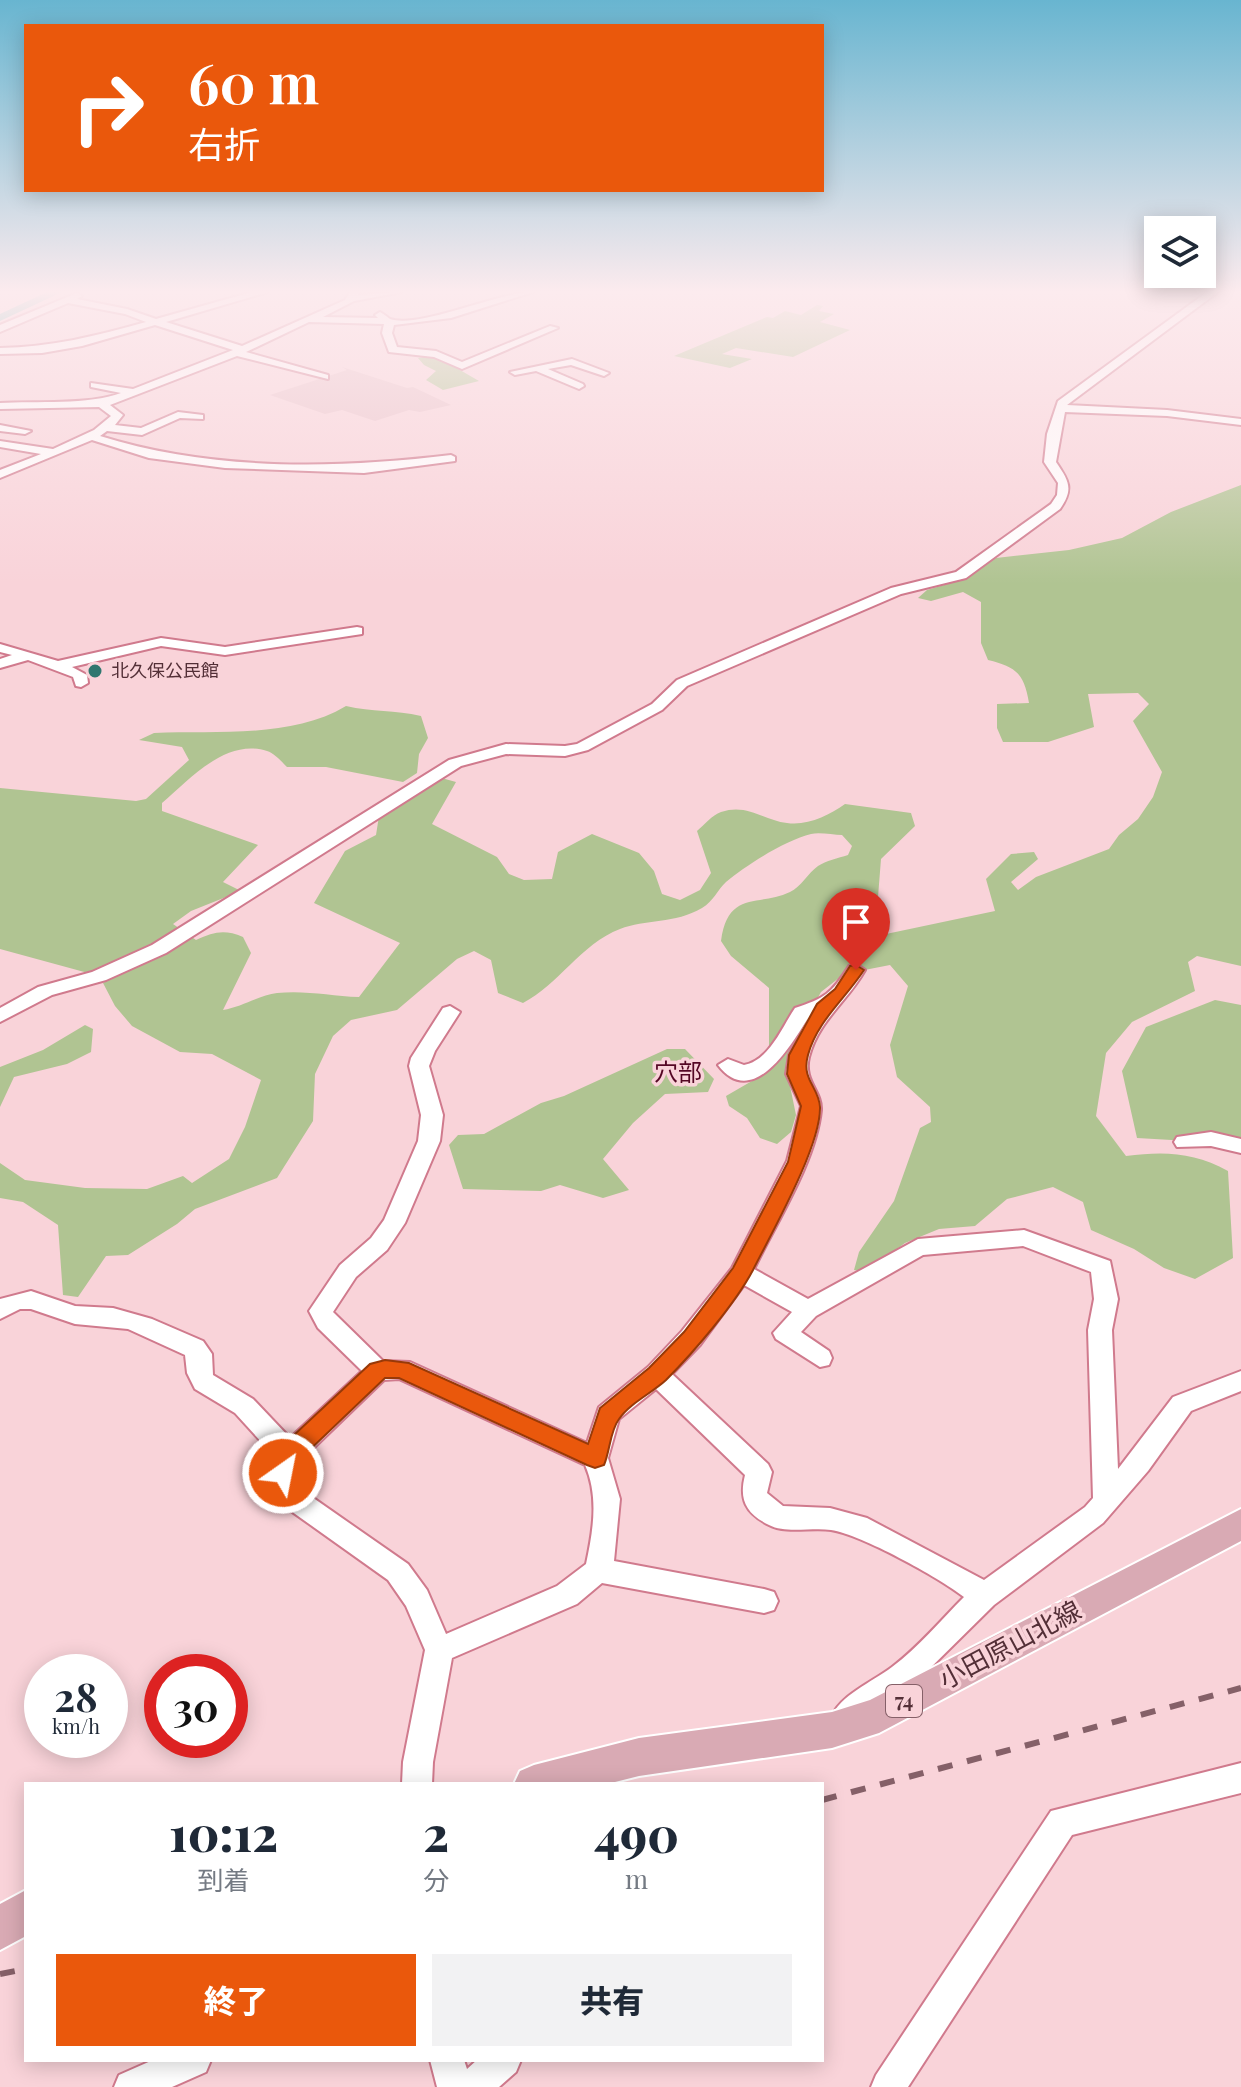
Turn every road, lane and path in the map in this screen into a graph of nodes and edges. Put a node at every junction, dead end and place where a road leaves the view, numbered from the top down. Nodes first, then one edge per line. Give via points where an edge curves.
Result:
1 (119, 389) edge
2 (140, 389) edge
3 (1080, 389) edge
4 (133, 392) junction
5 (102, 404) junction
6 (0, 406) edge
7 (1060, 408) junction
8 (73, 414) dead end
9 (199, 417) dead end
10 (1241, 422) edge
11 (104, 427) junction
12 (0, 428) edge
13 (25, 431) dead end
14 (90, 436) junction
15 (0, 444) edge
16 (54, 453) junction
17 (451, 459) dead end
18 (0, 474) edge
19 (357, 631) dead end
20 (0, 648) edge
21 (28, 655) junction
22 (0, 664) edge
23 (57, 666) junction
24 (81, 683) dead end
25 (856, 970) dead end
26 (822, 1010) junction
27 (450, 1012) dead end
28 (0, 1016) edge
29 (728, 1065) dead end
30 (1185, 1142) dead end
31 (1241, 1146) edge
32 (741, 1272) junction
33 (0, 1310) edge
34 (808, 1310) junction
35 (820, 1358) dead end
36 (378, 1371) junction
37 (657, 1374) junction
38 (1241, 1381) edge
39 (289, 1455) junction
40 (595, 1458) junction
41 (1106, 1503) junction
42 (1241, 1524) edge
43 (598, 1570) junction
44 (984, 1596) junction
45 (764, 1601) dead end
46 (439, 1650) junction
47 (832, 1730) junction
48 (1241, 1778) edge
49 (417, 1782) edge
50 (542, 1782) edge
51 (189, 2062) edge
52 (448, 2062) edge
53 (502, 2062) edge
54 (131, 2087) edge
55 (454, 2087) edge
56 (472, 2087) edge
57 (888, 2087) edge

1 - 4 street
2 - 4 street
3 - 7 street
4 - 5 street
5 - 6 street
5 - 8 street
5 - 11 street via 117,415
7 - 10 street
7 - 28 street via 1050,462 1064,483 1063,495 1056,506 961,575 896,591 682,683 657,707 582,747 519,747 455,763 159,949 99,976 45,991
9 - 11 street via 178,415 142,432
11 - 14 street
12 - 13 street
14 - 16 street
14 - 17 street via 149,455 214,463 364,469
15 - 16 street
16 - 18 street
19 - 23 street via 225,651 161,642
20 - 21 street
21 - 22 street
21 - 23 street
23 - 24 street via 80,675
25 - 26 street
26 - 29 street via 802,1012 758,1070 745,1073
26 - 32 street via 799,1055 796,1074 811,1106 798,1162
27 - 36 street via 446,1027 420,1058 432,1115 429,1141 394,1223 348,1271 321,1311
30 - 31 street via 1211,1139
32 - 34 street
32 - 37 street
33 - 39 street via 20,1300 44,1301 72,1315 132,1322 194,1348 200,1354 204,1382 244,1406
34 - 35 street via 785,1333
34 - 41 street via 918,1247 1024,1238 1102,1267
36 - 39 street
36 - 40 street via 401,1369
37 - 40 street via 608,1414
37 - 44 street via 759,1472 754,1493 777,1517 857,1526
38 - 41 street via 1182,1404
39 - 46 street via 283,1473 300,1503 398,1572 417,1599
40 - 43 street via 603,1473 608,1509
41 - 44 street
42 - 47 main road, 小田原山北線 / 74 via 879,1715
43 - 45 street
43 - 46 street via 567,1595
44 - 47 street via 903,1676
46 - 49 street
47 - 50 main road, 小田原山北線 / 74 via 639,1757
48 - 57 street via 1062,1822
51 - 54 street
52 - 55 street
53 - 56 street

